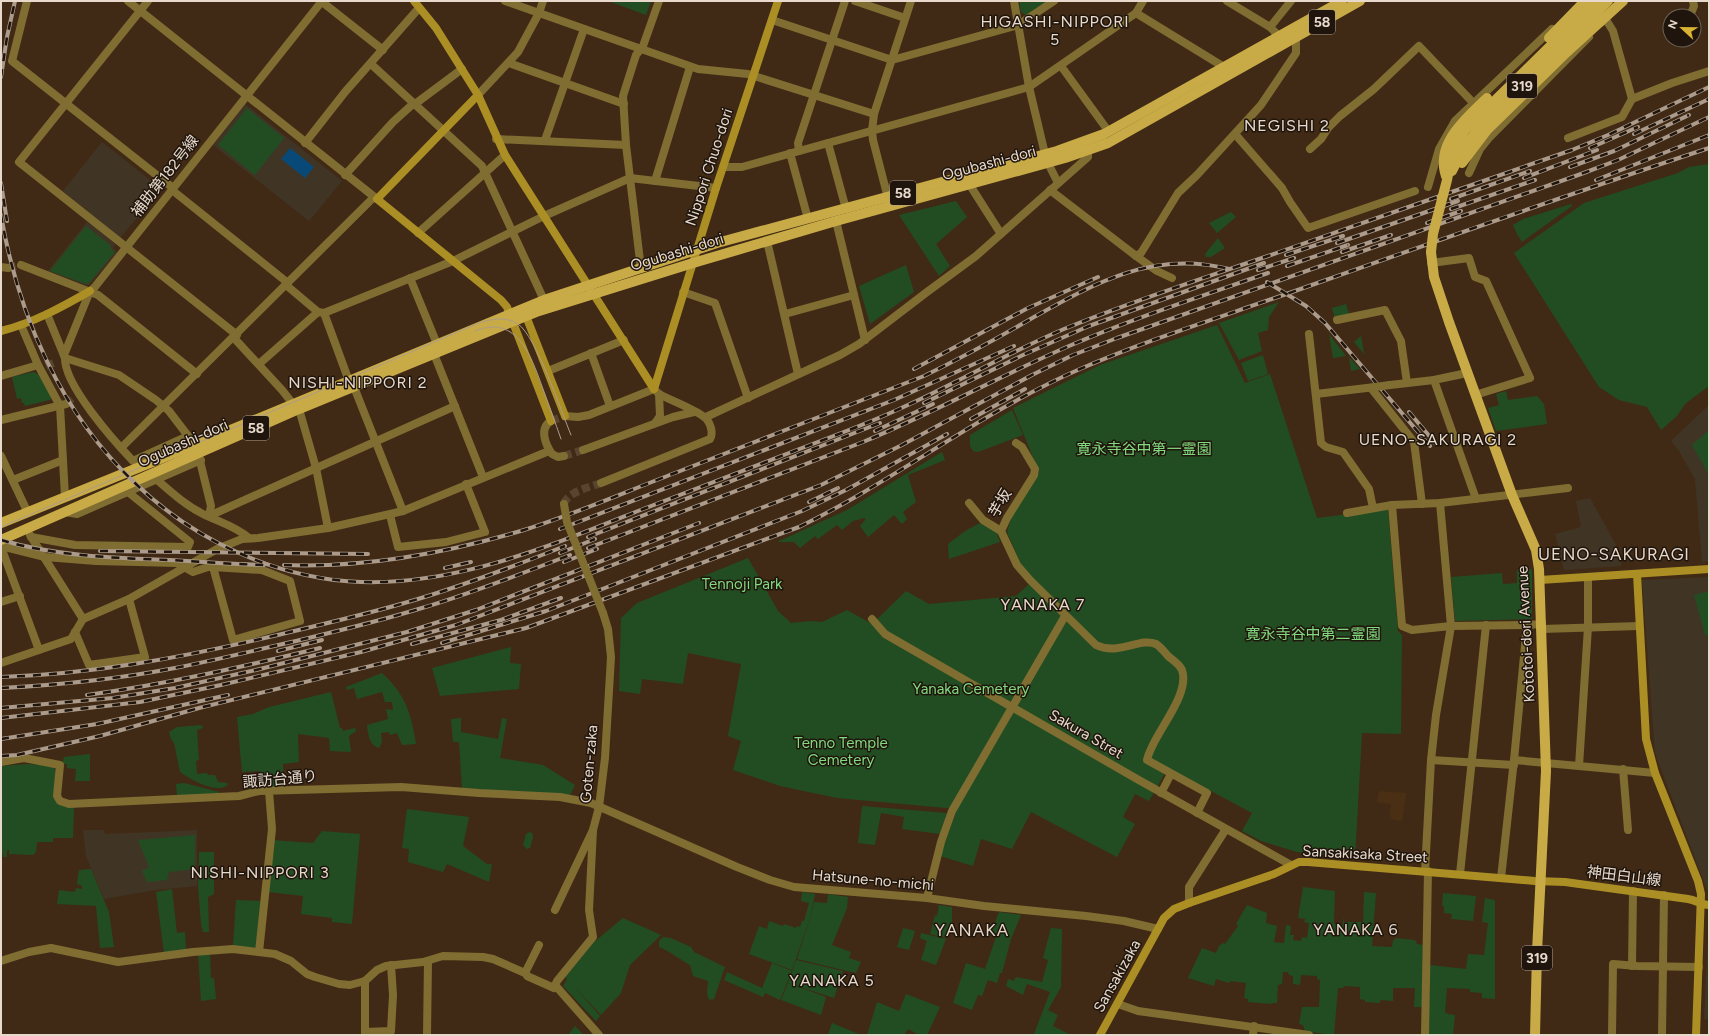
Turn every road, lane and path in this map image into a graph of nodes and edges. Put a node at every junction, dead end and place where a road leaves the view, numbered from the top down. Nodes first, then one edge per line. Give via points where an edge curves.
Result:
1 (27, 1) edge
2 (128, 1) edge
3 (148, 1) edge
4 (322, 1) edge
5 (504, 1) edge
6 (543, 1) edge
7 (658, 1) edge
8 (778, 1) edge
9 (845, 1) edge
10 (854, 1) edge
11 (912, 1) edge
12 (1014, 1) edge
13 (1054, 1) edge
14 (1143, 1) edge
15 (1227, 1) edge
16 (1291, 1) edge
17 (1342, 1) edge
18 (1360, 1) edge
19 (1595, 1) edge
20 (1608, 1) edge
21 (1623, 1) edge
22 (1582, 2) edge
23 (416, 3) edge
24 (140, 11) junction
25 (538, 13) junction
26 (1136, 14) junction
27 (905, 18) junction
28 (1605, 18) junction
29 (772, 20) junction
30 (1018, 25) junction
31 (1270, 28) junction
32 (584, 29) junction
33 (1296, 36) junction
34 (1282, 39) junction
35 (831, 40) junction
36 (640, 49) junction
37 (383, 50) junction
38 (892, 60) junction
39 (509, 62) junction
40 (371, 64) junction
41 (1061, 66) junction
42 (690, 67) junction
43 (1224, 67) junction
44 (462, 69) junction
45 (1709, 71) edge
46 (754, 76) junction
47 (566, 83) junction
48 (1030, 87) junction
49 (814, 94) junction
50 (478, 95) junction
51 (247, 96) junction
52 (1632, 99) junction
53 (1473, 103) junction
54 (65, 104) junction
55 (415, 104) junction
56 (624, 104) junction
57 (874, 114) junction
58 (1498, 129) junction
59 (444, 130) junction
60 (872, 131) junction
61 (1109, 132) junction
62 (1235, 134) junction
63 (1568, 138) dead end
64 (496, 139) junction
65 (545, 140) junction
66 (305, 143) junction
67 (828, 143) junction
68 (626, 144) junction
69 (1310, 149) dead end
70 (799, 151) junction
71 (1088, 151) junction
72 (790, 153) junction
73 (505, 155) junction
74 (1046, 159) junction
75 (723, 168) junction
76 (486, 173) junction
77 (1470, 173) dead end
78 (345, 175) junction
79 (630, 178) junction
80 (655, 180) junction
81 (967, 180) junction
82 (1448, 180) junction
83 (1058, 183) junction
84 (1428, 187) dead end
85 (716, 188) junction
86 (173, 189) junction
87 (1050, 190) junction
88 (1415, 191) dead end
89 (375, 198) junction
90 (889, 201) junction
91 (846, 209) junction
92 (544, 216) junction
93 (808, 219) junction
94 (836, 221) junction
95 (513, 232) junction
96 (418, 233) junction
97 (1001, 234) junction
98 (767, 241) junction
99 (126, 248) junction
100 (696, 250) junction
101 (1136, 256) junction
102 (1431, 257) junction
103 (453, 261) junction
104 (693, 263) junction
105 (21, 265) tunnel mouth
106 (641, 269) junction
107 (410, 278) junction
108 (1172, 278) dead end
109 (287, 284) junction
110 (592, 290) junction
111 (90, 291) junction
112 (683, 292) junction
113 (854, 295) junction
114 (544, 300) junction
115 (321, 312) junction
116 (47, 314) junction
117 (785, 314) junction
118 (526, 316) junction
119 (512, 317) junction
120 (1337, 320) dead end
121 (21, 325) junction
122 (1, 331) edge
123 (1309, 334) dead end
124 (236, 336) junction
125 (624, 340) junction
126 (865, 340) junction
127 (437, 344) junction
128 (591, 353) junction
129 (434, 354) junction
130 (64, 357) junction
131 (56, 362) tunnel mouth
132 (259, 364) junction
133 (42, 367) junction
134 (548, 371) junction
135 (1467, 373) junction
136 (197, 374) junction
137 (798, 374) junction
138 (1, 376) edge
139 (1434, 380) junction
140 (1407, 383) junction
141 (351, 384) junction
142 (1373, 387) junction
143 (657, 391) junction
144 (1316, 394) junction
145 (1475, 395) junction
146 (748, 398) junction
147 (63, 405) junction
148 (163, 406) junction
149 (455, 406) junction
150 (610, 406) junction
151 (296, 407) junction
152 (694, 412) junction
153 (706, 418) junction
154 (1, 420) edge
155 (655, 423) junction
156 (188, 436) junction
157 (376, 441) junction
158 (1016, 443) dead end
159 (121, 448) junction
160 (583, 450) tunnel mouth
161 (550, 451) junction
162 (197, 453) junction
163 (1, 456) edge
164 (564, 456) tunnel mouth
165 (64, 460) junction
166 (316, 468) junction
167 (484, 477) junction
168 (156, 479) junction
169 (13, 480) junction
170 (601, 483) tunnel mouth
171 (466, 484) junction
172 (1568, 488) dead end
173 (128, 492) junction
174 (1512, 495) junction
175 (65, 497) junction
176 (1476, 499) junction
177 (969, 503) dead end
178 (1440, 503) junction
179 (564, 504) dead end
180 (1422, 504) junction
181 (1392, 505) junction
182 (1373, 508) junction
183 (403, 511) junction
184 (64, 512) junction
185 (28, 513) junction
186 (1347, 513) dead end
187 (390, 515) junction
188 (209, 516) junction
189 (1, 523) edge
190 (328, 528) junction
191 (1001, 531) junction
192 (28, 533) junction
193 (249, 538) junction
194 (1, 540) edge
195 (1, 546) edge
196 (44, 557) junction
197 (213, 567) junction
198 (185, 568) junction
199 (1709, 569) edge
200 (1637, 574) junction
201 (1588, 577) junction
202 (1540, 580) junction
203 (20, 596) junction
204 (129, 599) junction
205 (1, 602) edge
206 (1065, 616) junction
207 (83, 619) junction
208 (872, 619) dead end
209 (1486, 625) junction
210 (1527, 625) junction
211 (1451, 626) junction
212 (1542, 626) junction
213 (1639, 626) junction
214 (1588, 627) junction
215 (75, 632) junction
216 (39, 650) junction
217 (1, 662) edge
218 (1012, 707) junction
219 (1431, 760) junction
220 (1, 762) edge
221 (1471, 763) junction
222 (1514, 763) junction
223 (1546, 763) junction
224 (1579, 766) junction
225 (1623, 769) junction
226 (1654, 773) junction
227 (1171, 774) junction
228 (269, 791) junction
229 (1161, 793) junction
230 (599, 807) junction
231 (1197, 813) junction
232 (1226, 829) junction
233 (594, 830) junction
234 (1628, 830) dead end
235 (1291, 865) junction
236 (1426, 871) junction
237 (1460, 874) junction
238 (1501, 878) junction
239 (1541, 881) junction
240 (1633, 890) junction
241 (1664, 895) junction
242 (927, 898) junction
243 (1189, 903) junction
244 (1705, 905) edge
245 (555, 910) dead end
246 (1158, 929) junction
247 (539, 945) dead end
248 (259, 952) junction
249 (428, 960) junction
250 (1, 961) edge
251 (391, 965) junction
252 (1632, 966) junction
253 (1663, 966) junction
254 (1699, 967) junction
255 (526, 975) junction
256 (365, 981) junction
257 (554, 986) junction
258 (1118, 1004) junction
259 (1254, 1031) edge
260 (365, 1033) edge
261 (427, 1035) edge
262 (599, 1035) edge
263 (1100, 1035) edge
264 (1309, 1035) edge
265 (1425, 1035) edge
266 (1535, 1035) edge
267 (1612, 1035) edge
268 (1662, 1035) edge
269 (1696, 1035) edge

1 - 54 street via 12,61
2 - 24 street
3 - 24 street
4 - 37 street
4 - 51 street, 補助第182号線
5 - 25 street
6 - 25 street
7 - 36 street
8 - 29 street, Nippori Chuo-dori
9 - 35 street
10 - 27 street
11 - 27 street
12 - 30 street
13 - 30 street
14 - 26 street
15 - 31 street
16 - 31 street
17 - 34 main road, Ogubashi-dori / 58
18 - 33 main road, Ogubashi-dori / 58
19 - 28 main road
19 - 82 main road, Kototoi-dori Avenue / 319, bridge via 1464,131 1451,158
20 - 82 main road, Kototoi-dori Avenue / 319, bridge via 1476,131 1464,147
21 - 28 main road
22 - 28 main road
22 - 53 street
22 - 82 main road, bridge via 1453,134 1443,160
23 - 37 street
23 - 44 street via 436,28
24 - 51 street
24 - 54 street
25 - 32 street
25 - 39 street via 518,52
26 - 41 street
26 - 43 street
27 - 38 street
28 - 52 street via 1613,31
28 - 58 street via 1578,49
28 - 82 main road, bridge via 1487,130
29 - 35 street
29 - 46 street, Nippori Chuo-dori
30 - 38 street
30 - 48 street
31 - 34 street
32 - 36 street
32 - 47 street
33 - 34 main road, Ogubashi-dori / 58
33 - 62 street via 1296,53 1261,105
34 - 43 main road, Ogubashi-dori / 58
34 - 71 main road, Ogubashi-dori / 58 via 1108,143
35 - 38 street
35 - 49 street
36 - 42 street
36 - 56 street via 623,96
37 - 40 street
38 - 57 street
39 - 47 street
39 - 50 street
40 - 55 street
40 - 66 street via 345,92
41 - 48 street
41 - 61 street
42 - 46 street
42 - 80 street
43 - 61 main road, Ogubashi-dori / 58
44 - 50 street
44 - 55 street
45 - 52 street
46 - 49 street
46 - 75 street, Nippori Chuo-dori
47 - 56 street
47 - 65 street
48 - 60 street
48 - 74 street
49 - 57 street
49 - 70 street via 798,143
50 - 59 street
50 - 64 street
51 - 66 street
51 - 86 street, 補助第182号線
52 - 63 street via 1622,117
53 - 58 street
53 - 69 street via 1419,46 1374,89 1340,116
53 - 84 street via 1455,121 1444,138
54 - 86 street
54 - 99 street via 19,162
55 - 59 street
55 - 78 street via 393,122
56 - 68 street
57 - 60 street
58 - 77 street via 1480,149
59 - 76 street via 482,166
59 - 89 street
60 - 67 street
60 - 90 street
61 - 74 main road, Ogubashi-dori / 58
62 - 88 street via 1282,188 1308,228
62 - 101 street via 1178,193 1141,253
64 - 65 street
64 - 73 street
65 - 68 street
66 - 78 street
67 - 70 street
67 - 91 street
68 - 79 street
70 - 72 street
71 - 74 main road, Ogubashi-dori / 58
71 - 83 street via 1088,157
72 - 75 street via 742,168
72 - 93 street
73 - 76 street
73 - 92 street
74 - 81 main road, Ogubashi-dori / 58
74 - 83 street
75 - 85 street, Nippori Chuo-dori
76 - 95 street
76 - 96 street
78 - 89 street
79 - 80 street
79 - 92 street
79 - 106 street
80 - 85 street
81 - 90 main road, Ogubashi-dori / 58
81 - 97 street
82 - 102 main road, Kototoi-dori Avenue / 319, bridge via 1433,234
83 - 87 street
85 - 100 street, Nippori Chuo-dori
86 - 99 street, 補助第182号線
86 - 109 street
87 - 97 street
87 - 101 street
89 - 96 street
89 - 109 street
90 - 91 main road, Ogubashi-dori / 58
90 - 94 main road, Ogubashi-dori / 58
91 - 93 main road, Ogubashi-dori / 58
92 - 95 street
92 - 110 street
93 - 100 main road, Ogubashi-dori / 58
94 - 98 main road, Ogubashi-dori / 58
94 - 113 street
95 - 103 street
95 - 114 street
96 - 103 street
97 - 126 street
98 - 104 main road, Ogubashi-dori / 58
98 - 117 street
99 - 111 street, 補助第182号線
99 - 124 street
100 - 104 street, Nippori Chuo-dori
100 - 106 main road, Ogubashi-dori / 58
101 - 108 street
102 - 135 main road, Kototoi-dori Avenue / 319 via 1434,277
102 - 145 street via 1469,258 1475,277 1486,282 1530,378
103 - 107 street
103 - 119 street via 501,300
104 - 110 main road, Ogubashi-dori / 58
104 - 112 street, Nippori Chuo-dori
105 - 111 street
106 - 110 main road, Ogubashi-dori / 58
107 - 115 street
107 - 127 street
109 - 115 street
109 - 124 street
110 - 114 main road, Ogubashi-dori / 58
110 - 118 main road, Ogubashi-dori / 58
110 - 125 street
111 - 116 street, 補助第182号線
111 - 130 street
111 - 136 street
112 - 143 street, Nippori Chuo-dori
112 - 146 street via 715,303
113 - 117 street
113 - 126 street
114 - 119 main road, Ogubashi-dori / 58
115 - 132 street
115 - 141 street
116 - 121 street, 補助第182号線
116 - 130 street
117 - 137 street
118 - 119 main road, Ogubashi-dori / 58
118 - 134 street
119 - 127 main road, Ogubashi-dori / 58
119 - 129 main road, Ogubashi-dori / 58
119 - 161 street via 551,421 546,425 544,434
120 - 140 street via 1385,310 1401,341
121 - 122 street, 補助第182号線
121 - 133 street
123 - 144 street
124 - 132 street
124 - 136 street
125 - 128 street
125 - 143 street
126 - 137 street via 840,355
127 - 141 main road, Ogubashi-dori / 58
128 - 134 street
128 - 150 street
129 - 141 main road, Ogubashi-dori / 58
129 - 149 street
130 - 131 street
130 - 148 street via 118,375
130 - 159 street via 65,367 76,393
132 - 151 street
133 - 138 street
133 - 147 street
134 - 150 street via 565,416 582,416
135 - 139 street
135 - 145 main road, Kototoi-dori Avenue / 319
136 - 148 street
137 - 146 street
139 - 140 street
139 - 176 street
140 - 142 street, bridge
141 - 151 main road, Ogubashi-dori / 58
141 - 157 street
142 - 144 street
142 - 180 street via 1414,442
143 - 150 street
143 - 152 street
143 - 155 street via 660,416
144 - 182 street via 1321,442 1326,447 1343,452 1369,489
145 - 174 main road, Kototoi-dori Avenue / 319
146 - 153 street
147 - 154 street
147 - 165 street
148 - 156 street
148 - 159 street
149 - 157 street
149 - 167 street
151 - 162 main road, Ogubashi-dori / 58
151 - 166 street
152 - 153 street
152 - 155 street
153 - 170 street via 712,431 710,439
155 - 160 street
156 - 159 street via 133,461
156 - 162 street
157 - 166 street
157 - 183 street
158 - 191 street, 芋坂 via 1022,446 1036,469 1006,518
161 - 164 street via 555,456
161 - 167 street
162 - 168 street
162 - 175 main road, Ogubashi-dori / 58
162 - 184 main road, Ogubashi-dori / 58
162 - 188 street via 211,506
163 - 169 street
165 - 169 street
165 - 175 street
166 - 188 street
166 - 190 street
167 - 171 street
168 - 173 street
168 - 188 street via 179,499
169 - 185 street
171 - 183 street
171 - 187 street via 485,532 446,542 398,547
172 - 174 street
173 - 184 street via 77,514
173 - 192 street via 190,542 188,547 75,545
174 - 176 street
174 - 202 main road, Kototoi-dori Avenue / 319 via 1536,550
175 - 185 main road, Ogubashi-dori / 58
176 - 178 street
177 - 191 street via 983,520
178 - 180 street
178 - 211 street
179 - 230 street, Goten-zaka, bridge via 567,522 608,629 611,657 605,758
180 - 181 street
181 - 182 street
181 - 211 street via 1402,626 1412,630
182 - 186 street
183 - 187 street
184 - 192 main road, Ogubashi-dori / 58
185 - 189 main road, Ogubashi-dori / 58
187 - 190 street
188 - 193 street via 239,529
190 - 193 street
191 - 206 street, 芋坂 via 1017,565
192 - 194 main road, Ogubashi-dori / 58
192 - 196 street
193 - 198 street via 217,549
195 - 196 street
195 - 203 street
196 - 198 street via 177,563
196 - 207 street
197 - 197 street via 262,570 290,581 300,621 233,640
197 - 198 street via 193,572
198 - 204 street
199 - 200 street
200 - 201 street
200 - 213 street
201 - 202 street
201 - 214 street
202 - 212 main road, Kototoi-dori Avenue / 319
203 - 205 street
203 - 216 street
204 - 207 street
204 - 215 street via 145,657 89,665
206 - 218 street
206 - 227 street, 芋坂 via 1096,645 1105,649 1144,643 1156,644 1182,670 1183,689 1147,759
207 - 215 street
208 - 218 street, Sakura Stret via 885,634
209 - 210 street
209 - 211 street
209 - 221 street
210 - 212 street
210 - 222 street
211 - 219 street
212 - 214 street
212 - 223 main road, Kototoi-dori Avenue / 319
213 - 214 street
213 - 226 street via 1646,739
214 - 224 street
215 - 216 street via 71,639
216 - 217 street
218 - 229 street, Sakura Stret
218 - 242 street via 952,811 941,842
219 - 221 street
219 - 236 street
220 - 228 street, 諏訪台通り via 24,758 60,765 57,796 60,801 69,804 239,796
221 - 222 street
221 - 237 street
222 - 223 street
222 - 238 street
223 - 224 street
223 - 239 main road, Kototoi-dori Avenue / 319
224 - 225 street
225 - 226 street
225 - 234 street
226 - 244 street via 1698,881
227 - 229 street
227 - 231 street via 1207,793
228 - 230 street, 諏訪台通り via 401,787 560,797
228 - 248 street via 272,829
229 - 231 street, Sakura Stret
230 - 233 street, Goten-zaka
230 - 242 street, Hatsune-no-michi via 778,883 796,887
231 - 232 street, Sakura Stret
232 - 235 street, Sakura Stret
232 - 243 street via 1190,888
233 - 245 street, Goten-zaka
233 - 257 street via 589,910 593,937
235 - 236 street, Sansakisaka Street via 1308,862
235 - 243 street, Sansakisaka Street via 1274,874
236 - 237 street, Sansakisaka Street
236 - 265 street
237 - 238 street, Sansakisaka Street
238 - 239 street, Sansakisaka Street
239 - 240 street, 神田白山線
239 - 266 main road, Kototoi-dori Avenue / 319
240 - 241 street, 神田白山線
240 - 252 street
241 - 244 street, 神田白山線 via 1694,900
241 - 253 street
242 - 246 street, Hatsune-no-michi via 1124,921
243 - 246 street, Sansakisaka Street via 1169,912
244 - 254 street
246 - 258 street, Sansakizaka
247 - 255 street
248 - 250 street via 213,950 118,962 51,948
248 - 256 street via 275,954 291,961 307,974 324,981 350,985
249 - 251 street
249 - 255 street via 443,956 483,957 493,959
249 - 261 street
251 - 256 street via 376,970
251 - 260 street via 394,995 391,1031
252 - 253 street
252 - 267 street via 1613,964
253 - 254 street
253 - 268 street
254 - 269 street
255 - 257 street
256 - 260 street
257 - 262 street
258 - 259 street via 1138,1011
258 - 263 street, Sansakizaka
259 - 264 street

